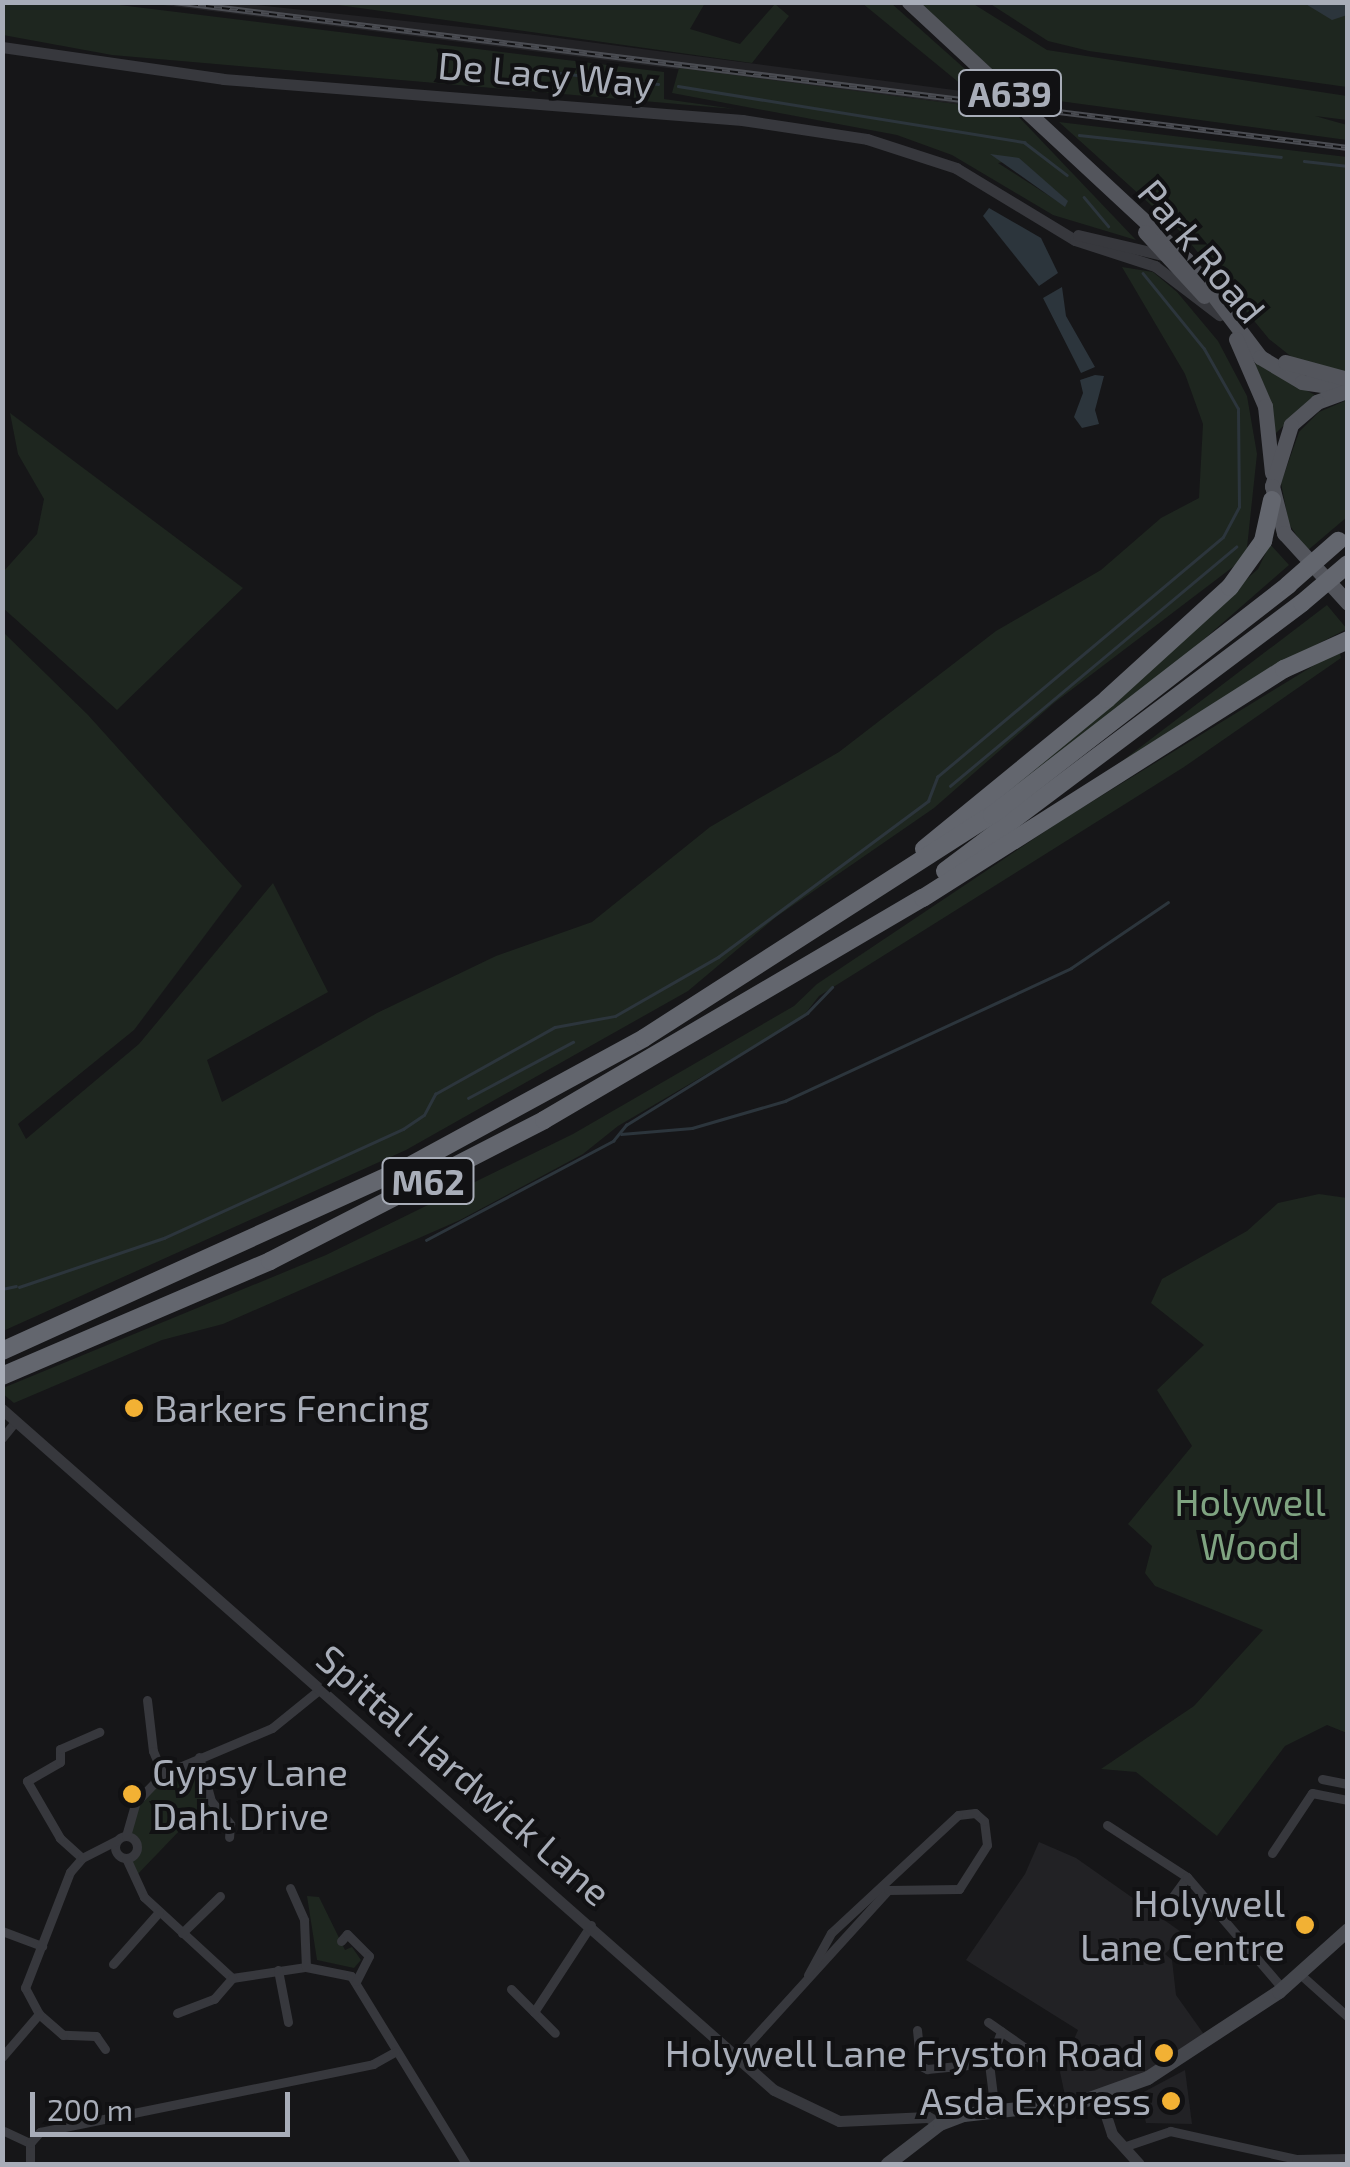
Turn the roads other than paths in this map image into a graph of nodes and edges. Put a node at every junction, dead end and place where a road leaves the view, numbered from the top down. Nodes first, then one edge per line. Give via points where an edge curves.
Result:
1 (909, 2) edge
2 (2, 46) edge
3 (1108, 186) junction
4 (1064, 232) junction
5 (1167, 256) junction
6 (1186, 259) junction
7 (1219, 316) junction
8 (1236, 330) junction
9 (1348, 379) edge
10 (1348, 390) edge
11 (1272, 472) junction
12 (1272, 500) junction
13 (1343, 537) edge
14 (1348, 564) edge
15 (1348, 603) edge
16 (1348, 640) edge
17 (826, 928) junction
18 (834, 950) junction
19 (2, 1350) edge
20 (2, 1376) edge
21 (2, 1409) edge
22 (16, 1421) junction
23 (2, 1438) edge
24 (320, 1689) junction
25 (164, 1705) dead end
26 (78, 1720) dead end
27 (99, 1732) dead end
28 (82, 1734) junction
29 (200, 1757) junction
30 (163, 1774) junction
31 (1322, 1778) dead end
32 (1348, 1784) edge
33 (1348, 1800) edge
34 (1107, 1824) dead end
35 (234, 1835) dead end
36 (119, 1842) junction
37 (1272, 1852) dead end
38 (129, 1856) junction
39 (82, 1858) junction
40 (1187, 1878) junction
41 (290, 1888) dead end
42 (220, 1896) dead end
43 (1172, 1896) dead end
44 (159, 1912) junction
45 (590, 1925) junction
46 (1348, 1930) edge
47 (2, 1931) edge
48 (182, 1933) junction
49 (341, 1941) dead end
50 (42, 1946) junction
51 (111, 1967) dead end
52 (306, 1967) junction
53 (278, 1970) junction
54 (808, 1975) junction
55 (1301, 1975) junction
56 (232, 1978) junction
57 (356, 1981) junction
58 (512, 1989) dead end
59 (1283, 1990) junction
60 (534, 2012) junction
61 (177, 2013) dead end
62 (39, 2014) junction
63 (1348, 2017) edge
64 (288, 2022) dead end
65 (988, 2022) dead end
66 (917, 2030) dead end
67 (1001, 2031) junction
68 (555, 2033) dead end
69 (105, 2049) dead end
70 (395, 2052) junction
71 (738, 2055) junction
72 (2, 2057) edge
73 (1041, 2059) dead end
74 (990, 2063) junction
75 (1100, 2097) junction
76 (996, 2112) junction
77 (936, 2128) junction
78 (4, 2130) edge
79 (30, 2143) junction
80 (1123, 2147) junction
81 (1348, 2158) edge
82 (906, 2160) edge
83 (30, 2164) edge
84 (466, 2164) edge
85 (888, 2164) edge
86 (1139, 2164) edge

1 - 3 main road, Park Road / A639
2 - 4 street, De Lacy Way via 222,79 742,120 868,138 956,168
3 - 5 main road, Park Road
3 - 6 main road, Park Road
4 - 5 street, De Lacy Way
4 - 7 street, De Lacy Way via 1155,266
5 - 6 street, De Lacy Way
5 - 7 main road, Park Road
6 - 8 main road, Park Road
7 - 8 main road, Park Road
8 - 9 main road via 1298,369
8 - 10 main road, Park Road via 1282,372
8 - 11 main road, Park Road via 1265,406
10 - 11 main road via 1317,402 1291,425
11 - 12 main road, Park Road
12 - 15 main road via 1295,548
12 - 17 highway via 1263,541 1230,586 1107,698
13 - 17 highway, M62, bridge via 1112,728
14 - 18 highway, M62, bridge via 1182,699
16 - 18 highway, M62 via 1284,668
17 - 19 highway, M62 via 644,1038 404,1169
18 - 20 highway, M62 via 634,1070 410,1190 270,1260
21 - 22 street, Spittal Hardwick Lane
22 - 23 street
22 - 24 street, Spittal Hardwick Lane
24 - 29 street via 287,1720
24 - 45 street, Spittal Hardwick Lane
25 - 30 street via 148,1704
26 - 28 street
27 - 28 street
28 - 39 street via 60,1750 60,1762 27,1781 60,1838
29 - 30 street
29 - 35 street via 212,1801
30 - 36 street via 136,1802
31 - 32 street
33 - 37 street via 1312,1793
34 - 40 street
36 - 38 street
36 - 38 street via 136,1844
36 - 39 street
38 - 44 street
39 - 50 street via 62,1889
40 - 43 street
40 - 59 street
41 - 52 street via 304,1920
42 - 48 street
44 - 48 street
44 - 51 street
45 - 60 street
45 - 71 street, Spittal Hardwick Lane
46 - 55 main road
47 - 50 street
48 - 56 street
49 - 57 street via 347,1934 371,1960
50 - 62 street via 25,1988
52 - 53 street
52 - 57 street via 334,1968
53 - 56 street
53 - 64 street
54 - 54 street via 831,1933 958,1815 984,1821 987,1846 959,1889 888,1890
54 - 71 street
55 - 59 main road
55 - 63 street
56 - 61 street via 214,1999
57 - 70 street
58 - 60 street
59 - 75 main road via 1148,2078
60 - 68 street
62 - 69 street via 64,2035 96,2036
62 - 72 street
65 - 67 street
66 - 74 street via 920,2066 927,2070
67 - 73 street
67 - 74 street
70 - 79 street via 373,2064 40,2132
70 - 84 street
71 - 77 street, Spittal Hardwick Lane via 792,2102 839,2122 914,2118
74 - 76 street
75 - 76 main road
75 - 80 street
76 - 77 main road
77 - 82 main road
78 - 79 street
79 - 83 street
80 - 81 street via 1170,2130 1296,2159
80 - 86 street
82 - 85 main road

